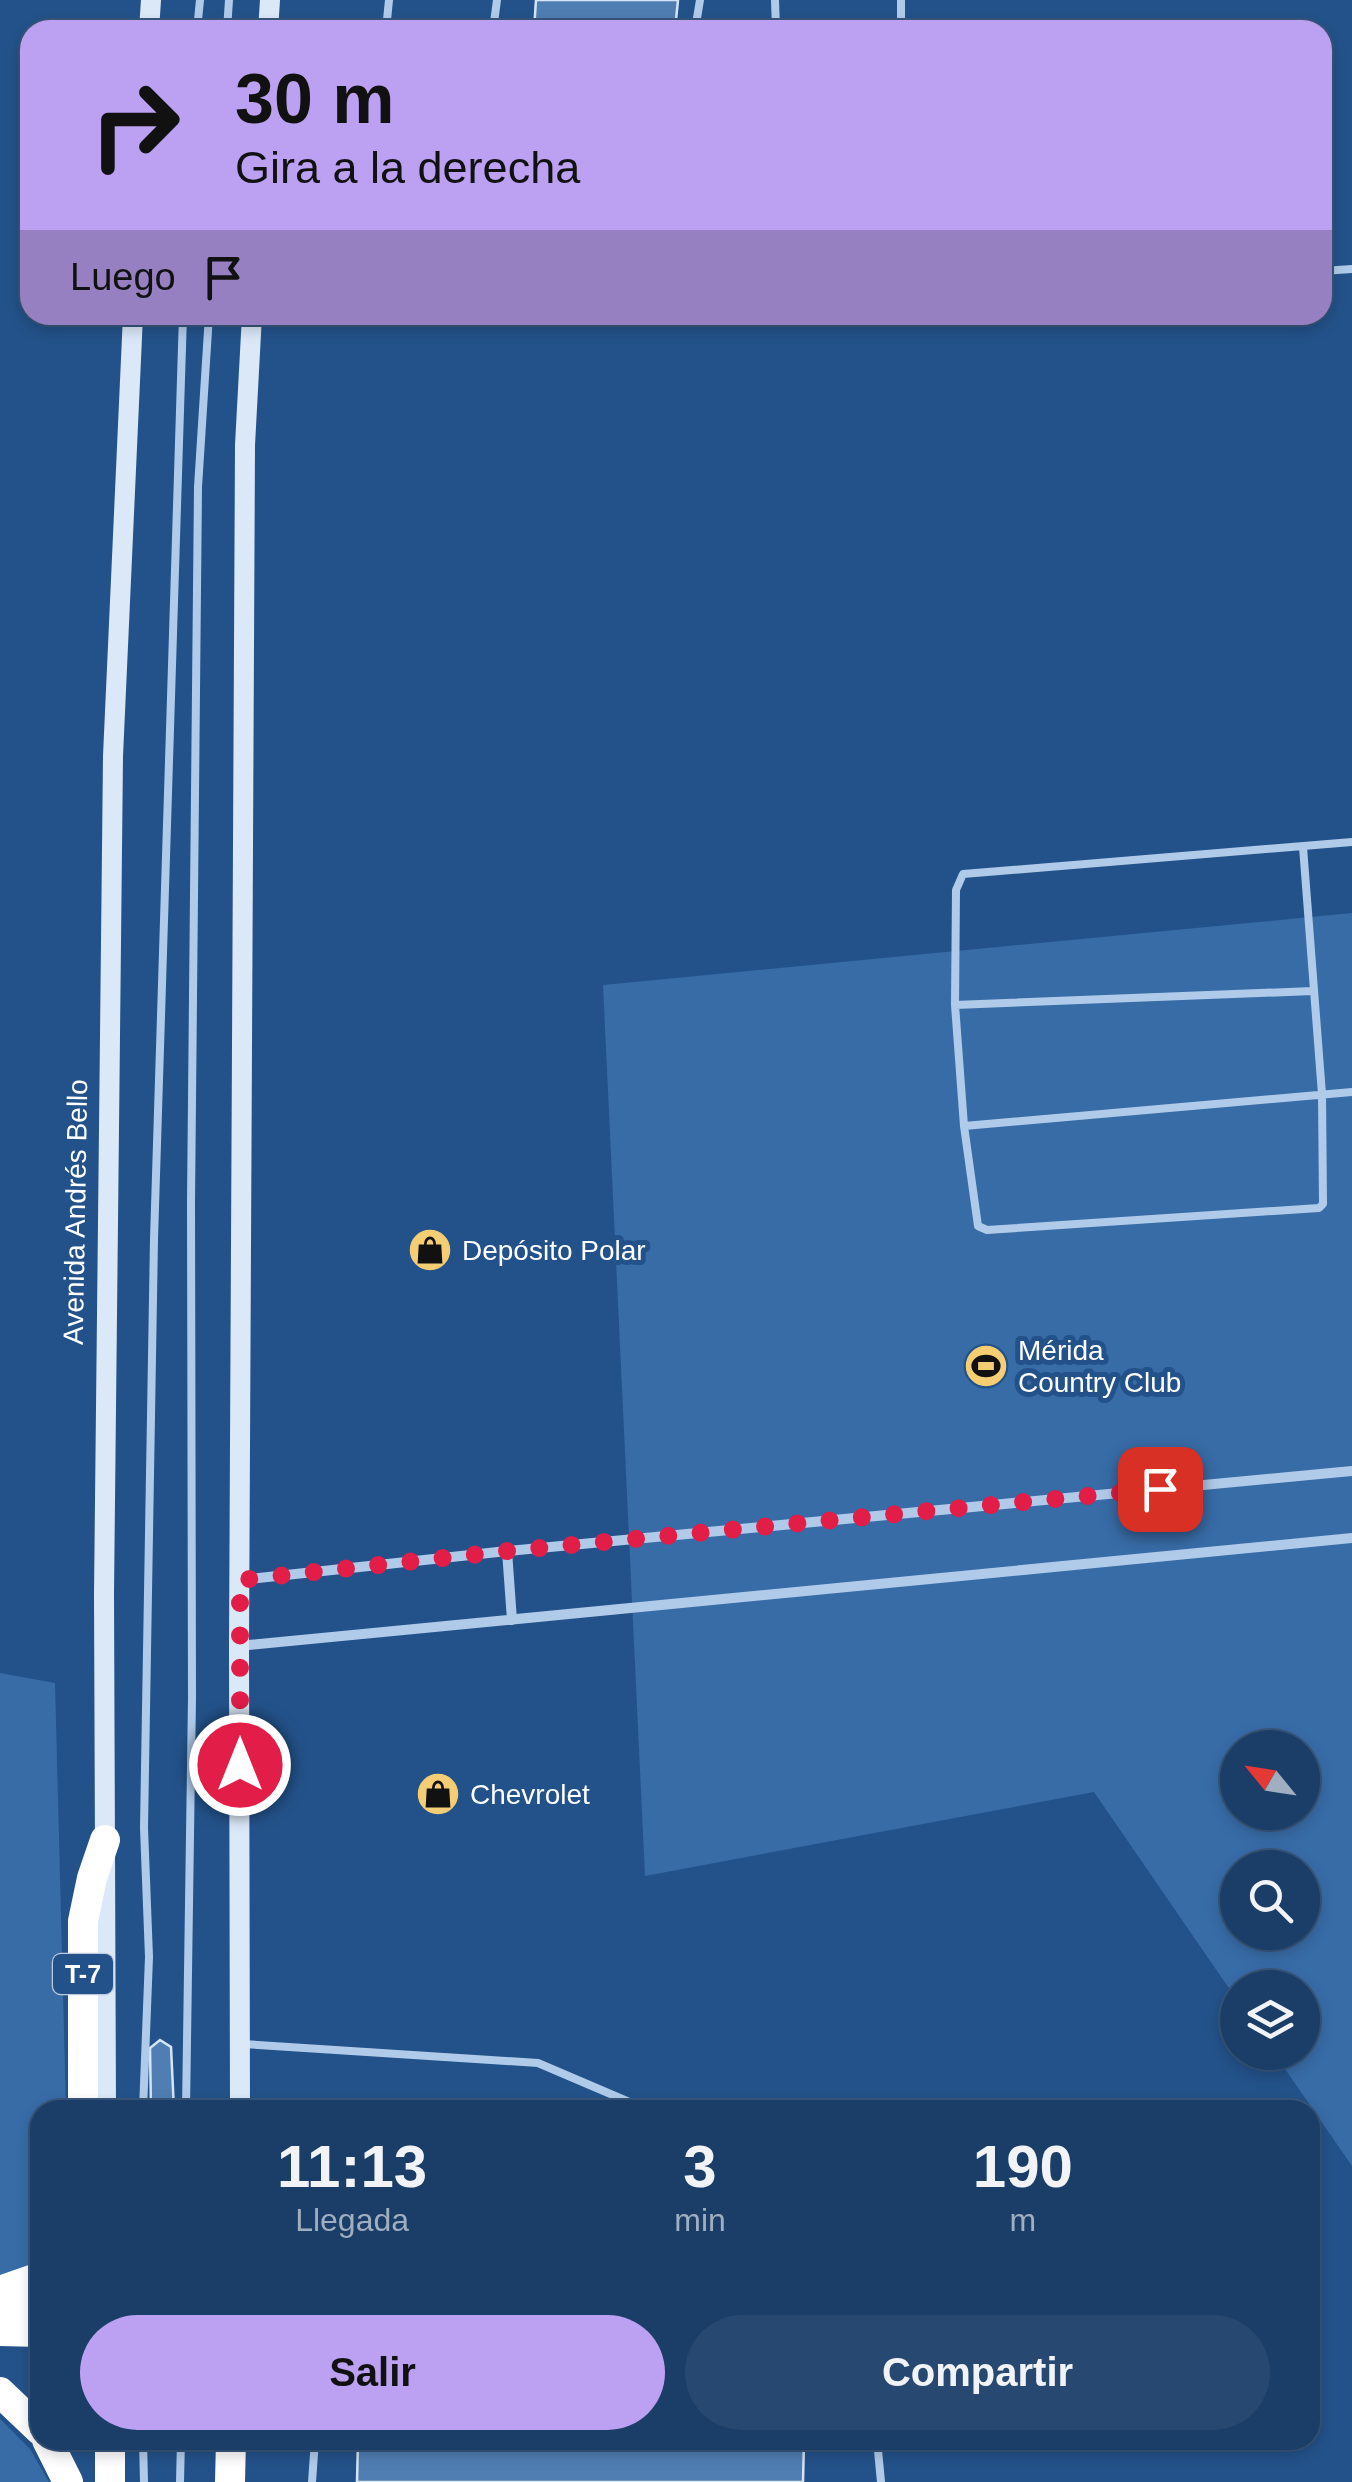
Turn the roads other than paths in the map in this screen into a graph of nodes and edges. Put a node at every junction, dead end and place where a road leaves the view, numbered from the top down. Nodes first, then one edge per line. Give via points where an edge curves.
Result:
1 (133, 325) edge
2 (182, 325) edge
3 (208, 325) edge
4 (251, 325) edge
5 (1352, 842) edge
6 (1303, 847) junction
7 (1314, 991) junction
8 (956, 1005) junction
9 (1352, 1092) edge
10 (1322, 1094) junction
11 (964, 1126) junction
12 (1352, 1471) edge
13 (1352, 1538) edge
14 (508, 1551) junction
15 (240, 1580) junction
16 (512, 1620) junction
17 (239, 1646) junction
18 (105, 1840) junction
19 (242, 2044) junction
20 (83, 2100) edge
21 (106, 2100) edge
22 (143, 2100) edge
23 (186, 2100) edge
24 (240, 2100) edge
25 (625, 2100) edge
26 (30, 2280) edge
27 (0, 2291) edge
28 (0, 2304) edge
29 (30, 2305) edge
30 (0, 2331) edge
31 (30, 2332) edge
32 (0, 2392) edge
33 (30, 2420) edge
34 (51, 2450) edge
35 (110, 2450) edge
36 (142, 2450) edge
37 (181, 2450) edge
38 (231, 2450) edge
39 (314, 2450) edge
40 (878, 2450) edge
41 (68, 2482) edge
42 (110, 2482) edge
43 (144, 2482) edge
44 (180, 2482) edge
45 (230, 2482) edge
46 (312, 2482) edge
47 (880, 2482) edge

1 - 18 street, Avenida Andrés Bello via 113,756
2 - 22 lane via 154,1258
3 - 23 lane via 198,487
4 - 15 street via 245,445
5 - 6 lane
6 - 7 lane
6 - 8 lane via 963,874 956,890
7 - 8 lane
7 - 10 lane
8 - 11 lane
9 - 10 lane
10 - 11 lane
10 - 11 lane via 1320,1208 987,1230 978,1226
12 - 14 street
13 - 16 street
14 - 15 street
14 - 16 street
15 - 17 street
16 - 17 street
17 - 19 street
18 - 20 highway, T-7 via 83,1921
18 - 21 street, Avenida Andrés Bello
19 - 24 street
19 - 25 lane via 538,2063
26 - 27 highway
28 - 29 highway
30 - 31 highway
32 - 33 highway
34 - 41 highway
35 - 42 highway
36 - 43 lane
37 - 44 lane
38 - 45 highway
39 - 46 lane
40 - 47 lane

